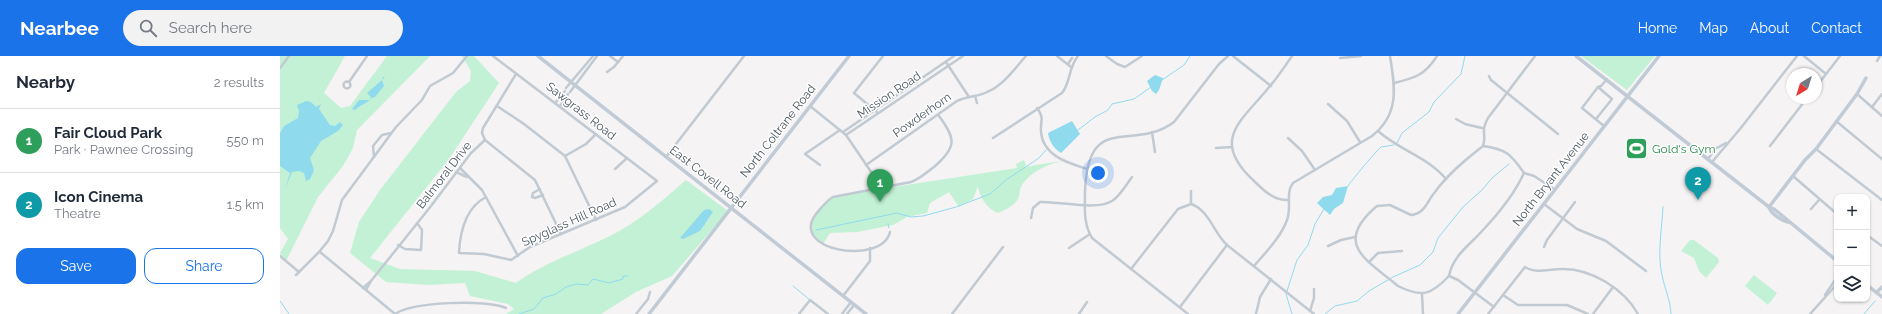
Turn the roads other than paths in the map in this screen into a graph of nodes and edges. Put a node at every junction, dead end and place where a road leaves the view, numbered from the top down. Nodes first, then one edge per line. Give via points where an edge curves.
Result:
1 (289, 56) edge
2 (366, 56) edge
3 (467, 56) edge
4 (492, 56) edge
5 (538, 56) edge
6 (593, 56) edge
7 (597, 56) edge
8 (610, 56) edge
9 (623, 56) edge
10 (744, 56) edge
11 (849, 56) edge
12 (883, 56) edge
13 (954, 56) edge
14 (963, 56) edge
15 (1026, 56) edge
16 (1057, 56) edge
17 (1078, 56) edge
18 (1106, 56) edge
19 (1142, 56) edge
20 (1228, 56) edge
21 (1233, 56) edge
22 (1292, 56) edge
23 (1361, 56) edge
24 (1390, 56) edge
25 (1436, 56) edge
26 (1535, 56) edge
27 (1576, 56) edge
28 (1659, 56) edge
29 (1797, 56) edge
30 (1804, 56) edge
31 (1840, 56) edge
32 (1880, 56) edge
33 (1072, 58) dead end
34 (1340, 58) dead end
35 (1876, 61) dead end
36 (618, 62) junction
37 (946, 62) junction
38 (585, 64) junction
39 (1068, 64) junction
40 (948, 66) junction
41 (1070, 67) junction
42 (280, 68) edge
43 (589, 68) junction
44 (607, 72) dead end
45 (516, 74) junction
46 (1826, 74) junction
47 (1489, 76) dead end
48 (1866, 78) dead end
49 (1607, 79) junction
50 (1822, 79) edge
51 (349, 82) dead end
52 (571, 82) junction
53 (1394, 83) junction
54 (575, 86) junction
55 (1270, 86) junction
56 (908, 87) junction
57 (1598, 87) junction
58 (911, 91) junction
59 (1507, 93) junction
60 (1857, 94) junction
61 (1882, 94) edge
62 (975, 96) junction
63 (1628, 96) junction
64 (969, 97) junction
65 (556, 102) junction
66 (977, 102) dead end
67 (1328, 104) dead end
68 (1802, 104) edge
69 (497, 106) junction
70 (560, 106) junction
71 (810, 106) junction
72 (1872, 107) junction
73 (1037, 108) junction
74 (875, 110) junction
75 (878, 113) junction
76 (938, 116) junction
77 (1882, 116) edge
78 (1456, 119) dead end
79 (1596, 119) junction
80 (1836, 121) junction
81 (1604, 126) junction
82 (1482, 128) junction
83 (842, 131) junction
84 (1378, 131) junction
85 (1152, 132) junction
86 (391, 133) junction
87 (596, 134) junction
88 (1558, 134) dead end
89 (846, 135) junction
90 (994, 138) dead end
91 (1288, 138) dead end
92 (485, 140) junction
93 (1360, 142) junction
94 (1728, 142) junction
95 (1482, 146) junction
96 (1770, 146) dead end
97 (1232, 147) junction
98 (1216, 148) dead end
99 (1816, 149) junction
100 (1155, 152) dead end
101 (566, 156) junction
102 (666, 156) junction
103 (374, 157) junction
104 (627, 158) junction
105 (1708, 159) junction
106 (1882, 159) edge
107 (1712, 162) junction
108 (820, 165) dead end
109 (866, 165) junction
110 (460, 168) junction
111 (615, 169) dead end
112 (1087, 169) junction
113 (1315, 170) junction
114 (456, 172) junction
115 (1524, 173) junction
116 (1793, 176) junction
117 (1132, 177) dead end
118 (469, 178) junction
119 (1446, 179) junction
120 (657, 181) joint
121 (882, 188) junction
122 (1554, 189) junction
123 (540, 190) junction
124 (1191, 191) dead end
125 (542, 195) junction
126 (486, 197) junction
127 (1289, 200) junction
128 (1819, 200) junction
129 (1882, 200) edge
130 (1575, 202) dead end
131 (1191, 204) junction
132 (1544, 204) junction
133 (1085, 205) junction
134 (731, 207) junction
135 (1769, 207) junction
136 (1811, 210) dead end
137 (1834, 212) edge
138 (1031, 218) dead end
139 (1563, 218) junction
140 (596, 220) junction
141 (417, 223) junction
142 (890, 232) dead end
143 (561, 234) junction
144 (1090, 234) junction
145 (1355, 237) junction
146 (1870, 237) edge
147 (398, 245) junction
148 (1227, 245) junction
149 (1328, 246) dead end
150 (1882, 246) edge
151 (1003, 247) dead end
152 (1544, 247) dead end
153 (870, 248) junction
154 (1069, 248) dead end
155 (1402, 251) dead end
156 (320, 252) junction
157 (280, 256) edge
158 (518, 256) junction
159 (1834, 259) edge
160 (1369, 262) junction
161 (1254, 266) junction
162 (1131, 269) junction
163 (1646, 271) dead end
164 (299, 272) junction
165 (296, 275) dead end
166 (1449, 276) junction
167 (1271, 279) junction
168 (371, 281) junction
169 (1834, 282) edge
170 (1613, 287) junction
171 (1834, 287) edge
172 (1870, 287) edge
173 (1882, 287) edge
174 (363, 288) junction
175 (1314, 289) dead end
176 (366, 290) junction
177 (650, 292) dead end
178 (1877, 292) junction
179 (1422, 294) junction
180 (1475, 294) junction
181 (1503, 295) junction
182 (843, 296) junction
183 (1882, 296) edge
184 (1824, 297) junction
185 (1087, 302) dead end
186 (853, 304) junction
187 (1180, 307) junction
188 (1494, 307) junction
189 (506, 308) dead end
190 (1310, 311) junction
191 (395, 314) edge
192 (636, 314) edge
193 (649, 314) edge
194 (799, 314) edge
195 (828, 314) edge
196 (842, 314) edge
197 (847, 314) edge
198 (866, 314) edge
199 (952, 314) edge
200 (1079, 314) edge
201 (1188, 314) edge
202 (1256, 314) edge
203 (1314, 314) edge
204 (1423, 314) edge
205 (1458, 314) edge
206 (1488, 314) edge
207 (1588, 314) edge
208 (1593, 314) edge
209 (1638, 314) edge
210 (1810, 314) edge

1 - 42 street
2 - 51 street
3 - 86 street via 454,73 430,86 422,100
4 - 45 street, Sawgrass Road
5 - 52 street, East Covell Road
6 - 38 street
7 - 43 street
8 - 36 street
9 - 36 street
10 - 102 street
11 - 71 street, North Coltrane Road
12 - 74 street via 854,93
13 - 37 street, Mission Road
14 - 40 street, Mission Road
15 - 62 street, Powderhorn via 996,88
16 - 39 street
17 - 41 street
18 - 19 street via 1125,67
20 - 85 street via 1219,64 1179,117 1169,126
21 - 55 street
22 - 55 street
23 - 34 street
24 - 53 street
25 - 53 street via 1432,64 1421,74
26 - 59 street
27 - 49 street
28 - 63 street, North Bryant Avenue
29 - 94 street
30 - 46 street
31 - 46 street
32 - 35 street
33 - 39 street
36 - 44 street
37 - 40 street
37 - 56 street, Mission Road
38 - 43 street
38 - 52 street
39 - 41 street
40 - 58 street, Mission Road
40 - 64 street
41 - 73 street via 1068,83 1062,93
43 - 54 street
45 - 65 street, Sawgrass Road
45 - 69 street, Balmoral Drive
46 - 50 street
47 - 59 street
48 - 60 street
49 - 57 street
49 - 63 street
52 - 54 street, East Covell Road
52 - 65 street
53 - 84 street via 1392,109
54 - 70 street
54 - 102 street, East Covell Road
55 - 97 street via 1236,125
56 - 58 street
56 - 74 street, Mission Road
57 - 79 street via 1612,99
57 - 79 street via 1582,108
58 - 75 street, Mission Road
59 - 82 street
59 - 88 street
60 - 72 street
60 - 80 street
61 - 72 street
62 - 64 street, Powderhorn
62 - 66 street
63 - 81 street, North Bryant Avenue
63 - 105 street
64 - 76 street, Powderhorn via 957,101
65 - 70 street, Sawgrass Road
67 - 93 street via 1347,121
68 - 96 street
69 - 92 street, Balmoral Drive via 482,133
69 - 101 street
70 - 87 street, Sawgrass Road
71 - 83 street
71 - 134 street, North Coltrane Road
72 - 77 street
73 - 90 street
73 - 112 street via 1043,119 1042,136 1054,155 1062,161
74 - 75 street
74 - 83 street, Mission Road
75 - 89 street, Mission Road
76 - 109 street, Powderhorn
76 - 121 street via 950,134 949,154 915,181
78 - 82 street
79 - 81 street
80 - 99 street
80 - 106 street
81 - 122 street, North Bryant Avenue
82 - 95 street
83 - 89 street
83 - 108 street, Mission Road via 805,154
84 - 93 street
84 - 119 street via 1392,143 1434,167
85 - 100 street
85 - 112 street via 1106,140 1095,150
86 - 103 street
86 - 103 street via 381,135 372,148
87 - 101 street via 586,144
87 - 104 street, Sawgrass Road
89 - 109 street
91 - 113 street via 1302,151
92 - 110 street, Balmoral Drive via 474,149
92 - 123 street via 532,178
93 - 113 street
94 - 105 street via 1715,149
94 - 107 street
95 - 115 street via 1495,147 1505,152 1515,160
95 - 119 street
97 - 98 street
97 - 127 street via 1238,164 1258,184 1275,198
99 - 116 street
99 - 129 street
101 - 140 street
102 - 134 street, East Covell Road
103 - 156 street via 342,200 331,236
104 - 111 street
104 - 120 street, Sawgrass Road
105 - 107 street
107 - 135 street
109 - 121 street
110 - 114 street, Balmoral Drive
110 - 118 street
112 - 133 street
113 - 127 street via 1293,183
114 - 118 street
114 - 141 street, Balmoral Drive
115 - 122 street via 1534,176
115 - 166 street via 1511,196 1459,254
116 - 128 street
116 - 135 street
117 - 133 street via 1110,202 1103,205
118 - 126 street
119 - 145 street via 1419,213 1412,215 1390,205 1377,206 1359,226
120 - 140 street, Spyglass Hill Road via 625,207
121 - 153 street via 830,198 810,224 813,235 829,248 844,251
122 - 132 street, North Bryant Avenue
123 - 125 street
123 - 125 street via 533,193 532,197
124 - 131 street
125 - 143 street
126 - 158 street
126 - 158 street, Spyglass Hill Road via 463,224 459,253 484,254 509,260
127 - 161 street via 1290,212 1283,231
128 - 136 street
128 - 137 street
130 - 139 street
131 - 148 street via 1203,212
131 - 162 street via 1178,209
132 - 139 street
132 - 180 street, North Bryant Avenue
133 - 138 street via 1040,202 1033,208
133 - 144 street via 1084,220
134 - 182 street, East Covell Road
134 - 193 street, North Coltrane Road
135 - 159 street via 1782,220
139 - 152 street
139 - 163 street via 1577,230 1606,240
140 - 143 street, Spyglass Hill Road
141 - 147 street, Balmoral Drive
141 - 147 street via 422,230 421,250 405,249
142 - 153 street via 883,244
143 - 158 street, Spyglass Hill Road via 530,247
144 - 154 street
144 - 162 street via 1098,244
145 - 149 street
145 - 160 street via 1357,249
146 - 150 street
147 - 168 street, Balmoral Drive
148 - 161 street
148 - 187 street
151 - 199 street
153 - 182 street via 870,261
155 - 160 street via 1378,253
156 - 164 street
156 - 174 street
157 - 164 street
160 - 179 street via 1398,286
161 - 167 street
162 - 187 street
164 - 165 street
166 - 179 street via 1438,288
166 - 180 street
167 - 190 street
167 - 202 street via 1260,298
168 - 174 street, Balmoral Drive
168 - 176 street, Balmoral Drive
169 - 184 street
170 - 181 street via 1578,270 1537,270 1525,267
170 - 208 street
170 - 209 street via 1625,297
171 - 184 street
172 - 178 street
173 - 178 street
174 - 176 street
175 - 190 street
176 - 191 street
177 - 192 street via 648,299
178 - 183 street
179 - 204 street
180 - 188 street
180 - 205 street, North Bryant Avenue
181 - 188 street
181 - 207 street via 1518,306 1567,305
182 - 186 street, East Covell Road
184 - 210 street
185 - 200 street
186 - 196 street
186 - 197 street
186 - 198 street, East Covell Road
187 - 201 street
188 - 206 street
189 - 191 street via 498,304 470,302 409,308
190 - 203 street
194 - 195 street via 810,300

